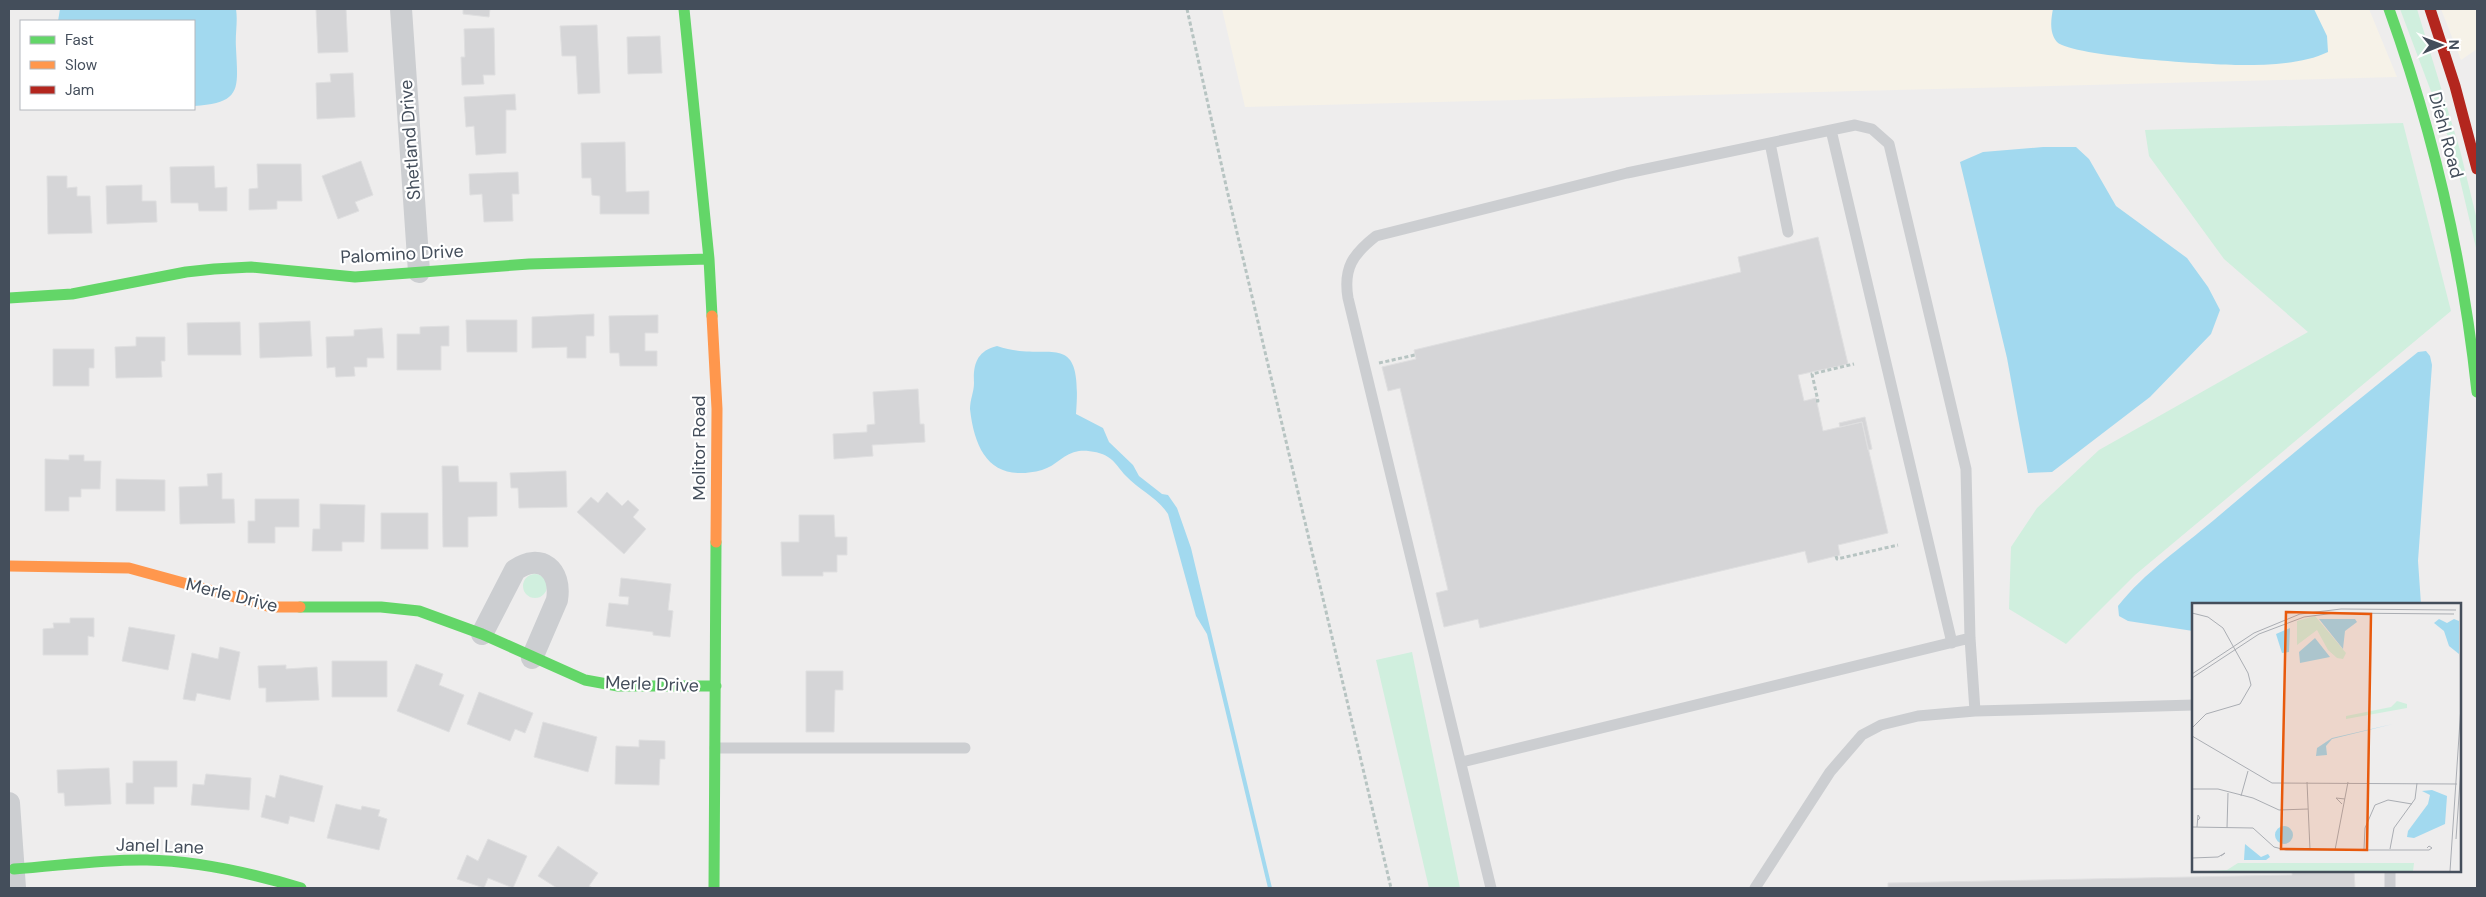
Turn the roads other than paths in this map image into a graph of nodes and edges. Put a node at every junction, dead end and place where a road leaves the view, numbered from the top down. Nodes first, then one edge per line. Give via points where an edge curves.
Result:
1 (400, 9) edge
2 (684, 9) edge
3 (2389, 9) edge
4 (2430, 9) edge
5 (1831, 130) junction
6 (1770, 143) junction
7 (2477, 170) edge
8 (1788, 232) dead end
9 (709, 259) junction
10 (419, 272) junction
11 (9, 298) edge
12 (2476, 374) edge
13 (2477, 392) edge
14 (9, 566) edge
15 (482, 634) junction
16 (1970, 638) junction
17 (1952, 643) junction
18 (532, 658) junction
19 (716, 686) junction
20 (2192, 704) edge
21 (1975, 711) junction
22 (715, 748) junction
23 (965, 748) dead end
24 (1462, 762) junction
25 (9, 803) edge
26 (2390, 872) edge
27 (15, 879) edge
28 (301, 888) edge
29 (714, 888) edge
30 (1491, 888) edge
31 (1755, 888) edge
32 (2393, 888) edge

1 - 10 street, Shetland Drive
2 - 9 street, Molitor Road
3 - 12 street, Diehl Road via 2421,106 2444,191 2460,265
4 - 7 street, Diehl Road
5 - 6 lane
5 - 16 lane via 1855,125 1872,129 1889,144 1966,469
5 - 17 lane
6 - 8 lane
6 - 24 lane via 1627,173 1376,236 1359,249 1352,260 1346,282 1348,298
9 - 10 street, Palomino Drive via 529,264
9 - 19 street, Molitor Road via 717,409
10 - 11 street, Palomino Drive via 355,277 251,267 214,269 72,294
12 - 13 street, Diehl Road
14 - 15 street, Merle Drive via 129,568 271,607 398,608 419,611
15 - 18 street, Merle Drive
15 - 18 street via 515,570 535,562 545,565 558,579 558,600
16 - 17 lane
16 - 21 lane
17 - 24 lane
18 - 19 street, Merle Drive via 585,680 604,684
19 - 22 street, Molitor Road
20 - 21 lane
21 - 31 lane via 1903,718 1862,736 1830,772
22 - 23 lane
22 - 29 street, Molitor Road
24 - 30 lane
25 - 27 street
26 - 32 lane
27 - 28 street, Janel Lane via 130,861 195,863 237,870

